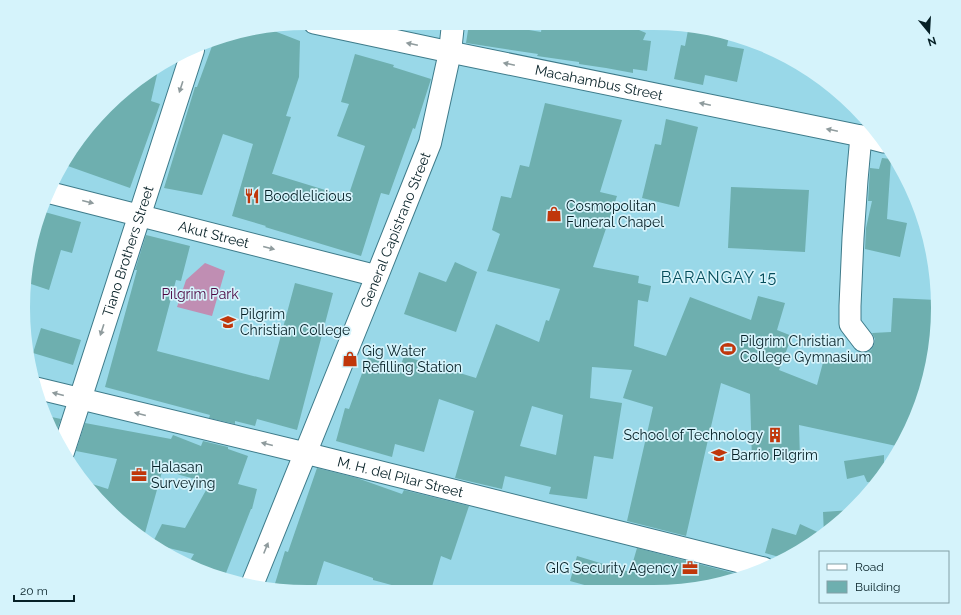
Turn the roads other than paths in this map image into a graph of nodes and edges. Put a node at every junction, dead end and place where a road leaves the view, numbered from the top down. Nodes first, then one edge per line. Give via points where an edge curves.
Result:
1 (347, 30) edge
2 (452, 30) edge
3 (450, 52) junction
4 (191, 56) edge
5 (861, 136) junction
6 (874, 139) edge
7 (55, 193) edge
8 (139, 215) junction
9 (377, 276) junction
10 (863, 342) dead end
11 (43, 390) edge
12 (80, 399) junction
13 (66, 443) edge
14 (305, 454) junction
15 (755, 566) edge
16 (254, 580) edge

3 -> 1 street, Macahambus Street
2 - 3 main road, General Capistrano Street
5 -> 3 street, Macahambus Street
3 - 9 main road, General Capistrano Street via 430,143
4 -> 8 main road, Tiano Brothers Street
5 - 6 street, Macahambus Street
5 - 10 street via 853,238 850,324
7 -> 8 street, Akut Street
8 -> 9 street, Akut Street
8 -> 12 main road, Tiano Brothers Street
9 - 14 main road, General Capistrano Street
12 -> 11 street, M. H. del Pilar Street
12 - 13 main road, Tiano Brothers Street
14 -> 12 street, M. H. del Pilar Street
14 - 15 street, M. H. del Pilar Street
16 -> 14 main road, General Capistrano Street

